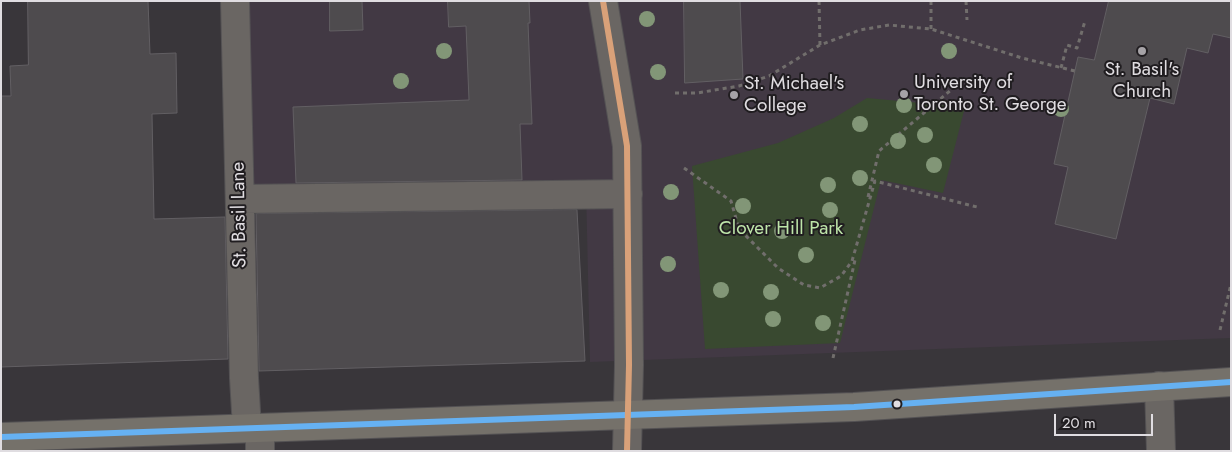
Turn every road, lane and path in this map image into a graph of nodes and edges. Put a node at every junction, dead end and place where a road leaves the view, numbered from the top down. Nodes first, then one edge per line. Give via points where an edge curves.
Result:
1 (235, 1) edge
2 (603, 1) edge
3 (819, 1) edge
4 (931, 1) edge
5 (966, 1) edge
6 (967, 20) dead end
7 (1084, 21) dead end
8 (931, 29) junction
9 (820, 45) junction
10 (1061, 68) junction
11 (1075, 71) dead end
12 (958, 84) dead end
13 (675, 94) dead end
14 (684, 168) dead end
15 (628, 194) junction
16 (240, 199) junction
17 (977, 207) dead end
18 (862, 226) junction
19 (1231, 284) edge
20 (1220, 330) dead end
21 (833, 358) dead end
22 (1231, 382) edge
23 (1159, 386) junction
24 (627, 415) junction
25 (256, 436) edge
26 (1, 437) edge
27 (627, 451) edge
28 (1161, 451) edge

1 - 16 street, St. Basil Lane
2 - 15 street via 627,146
3 - 9 path
4 - 8 path
5 - 6 path
7 - 10 path via 1077,48 1067,45
8 - 9 path via 889,25 860,30
8 - 10 path
9 - 13 path via 769,76 739,86 697,94
10 - 11 path
12 - 18 path via 879,151
14 - 18 path via 731,202 739,229 778,268 804,284 820,288 841,276 852,261
15 - 16 street
15 - 24 street
16 - 25 street, St. Basil Lane via 244,378
17 - 18 path via 875,181
18 - 21 path
19 - 20 path
22 - 23 main road
23 - 24 main road via 854,407
23 - 28 street
24 - 25 main road
24 - 27 street
25 - 26 main road

